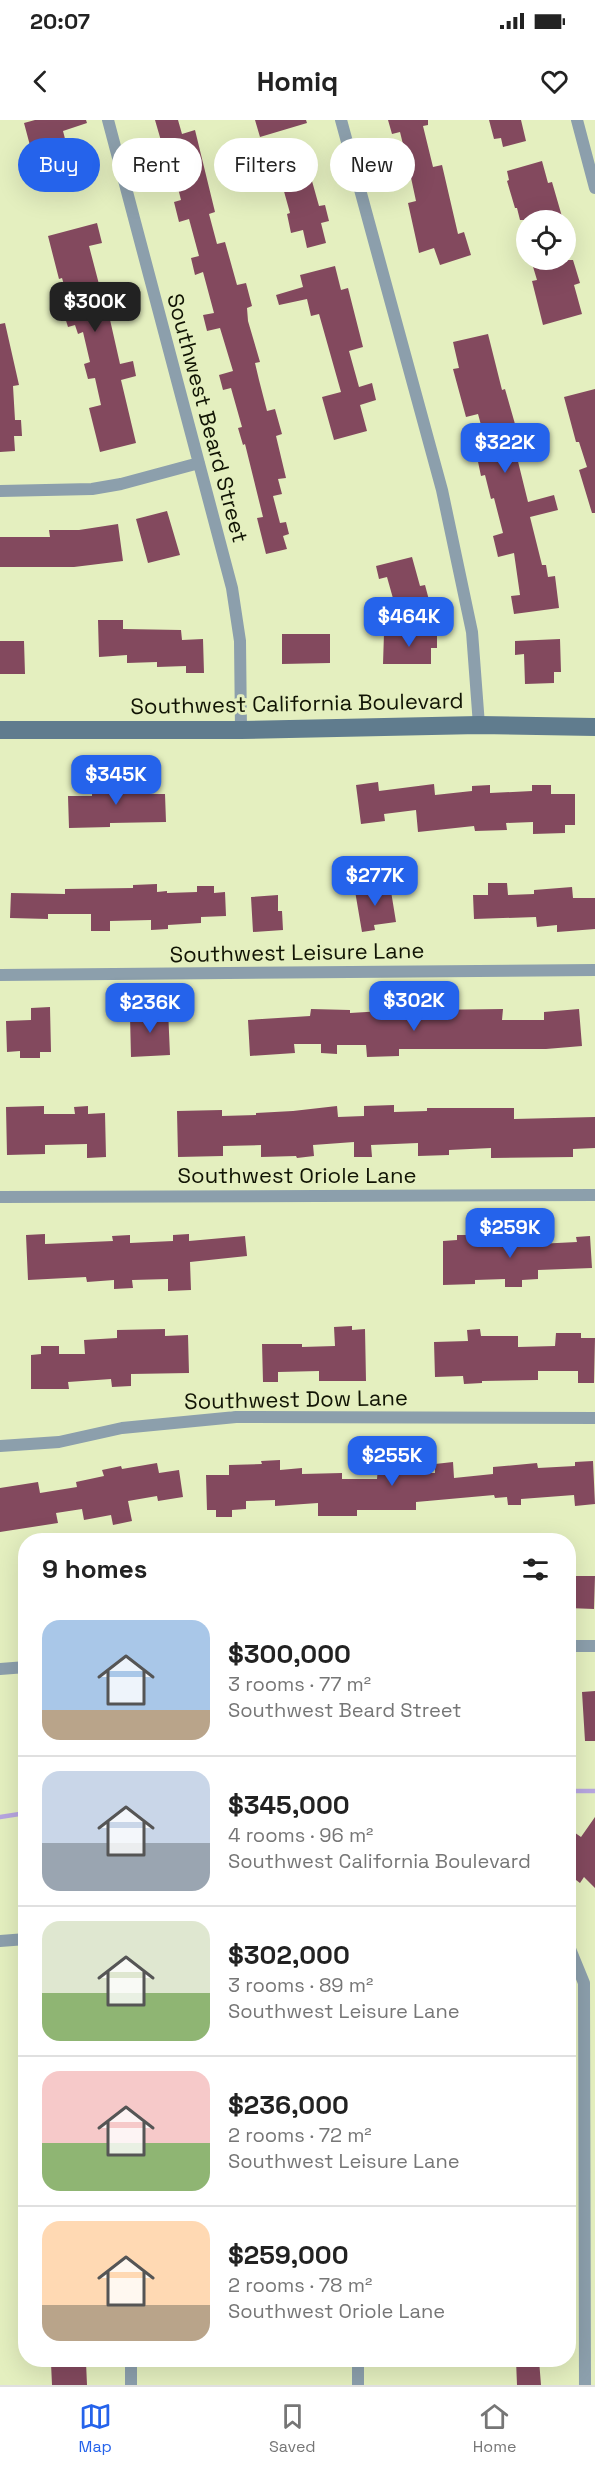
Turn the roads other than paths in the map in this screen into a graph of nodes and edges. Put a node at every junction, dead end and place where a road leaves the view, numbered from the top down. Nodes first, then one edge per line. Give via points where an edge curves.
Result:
1 (108, 120) edge
2 (341, 120) edge
3 (578, 120) edge
4 (595, 188) edge
5 (199, 463) junction
6 (0, 491) edge
7 (479, 725) junction
8 (595, 727) edge
9 (0, 730) edge
10 (241, 730) junction
11 (595, 970) edge
12 (0, 975) edge
13 (595, 1195) edge
14 (0, 1197) edge
15 (595, 1418) edge
16 (0, 1446) edge
17 (576, 1646) edge
18 (595, 1646) edge
19 (18, 1667) edge
20 (0, 1669) edge
21 (18, 1940) edge
22 (0, 1941) edge
23 (576, 1962) edge
24 (131, 2367) edge
25 (358, 2367) edge
26 (131, 2385) edge
27 (358, 2385) edge
28 (585, 2385) edge

1 - 5 street, Southwest Beard Street
2 - 7 street via 442,490 472,632
3 - 4 street
5 - 6 street via 92,489
5 - 10 street, Southwest Beard Street via 238,618
7 - 8 street, Southwest California Boulevard
7 - 10 street, Southwest California Boulevard
9 - 10 street, Southwest California Boulevard
11 - 12 street, Southwest Leisure Lane
13 - 14 street, Southwest Oriole Lane
15 - 16 street, Southwest Dow Lane via 236,1417 122,1428 59,1442
17 - 18 street
19 - 20 street
21 - 22 street
23 - 28 street via 585,1983
24 - 26 street
25 - 27 street

